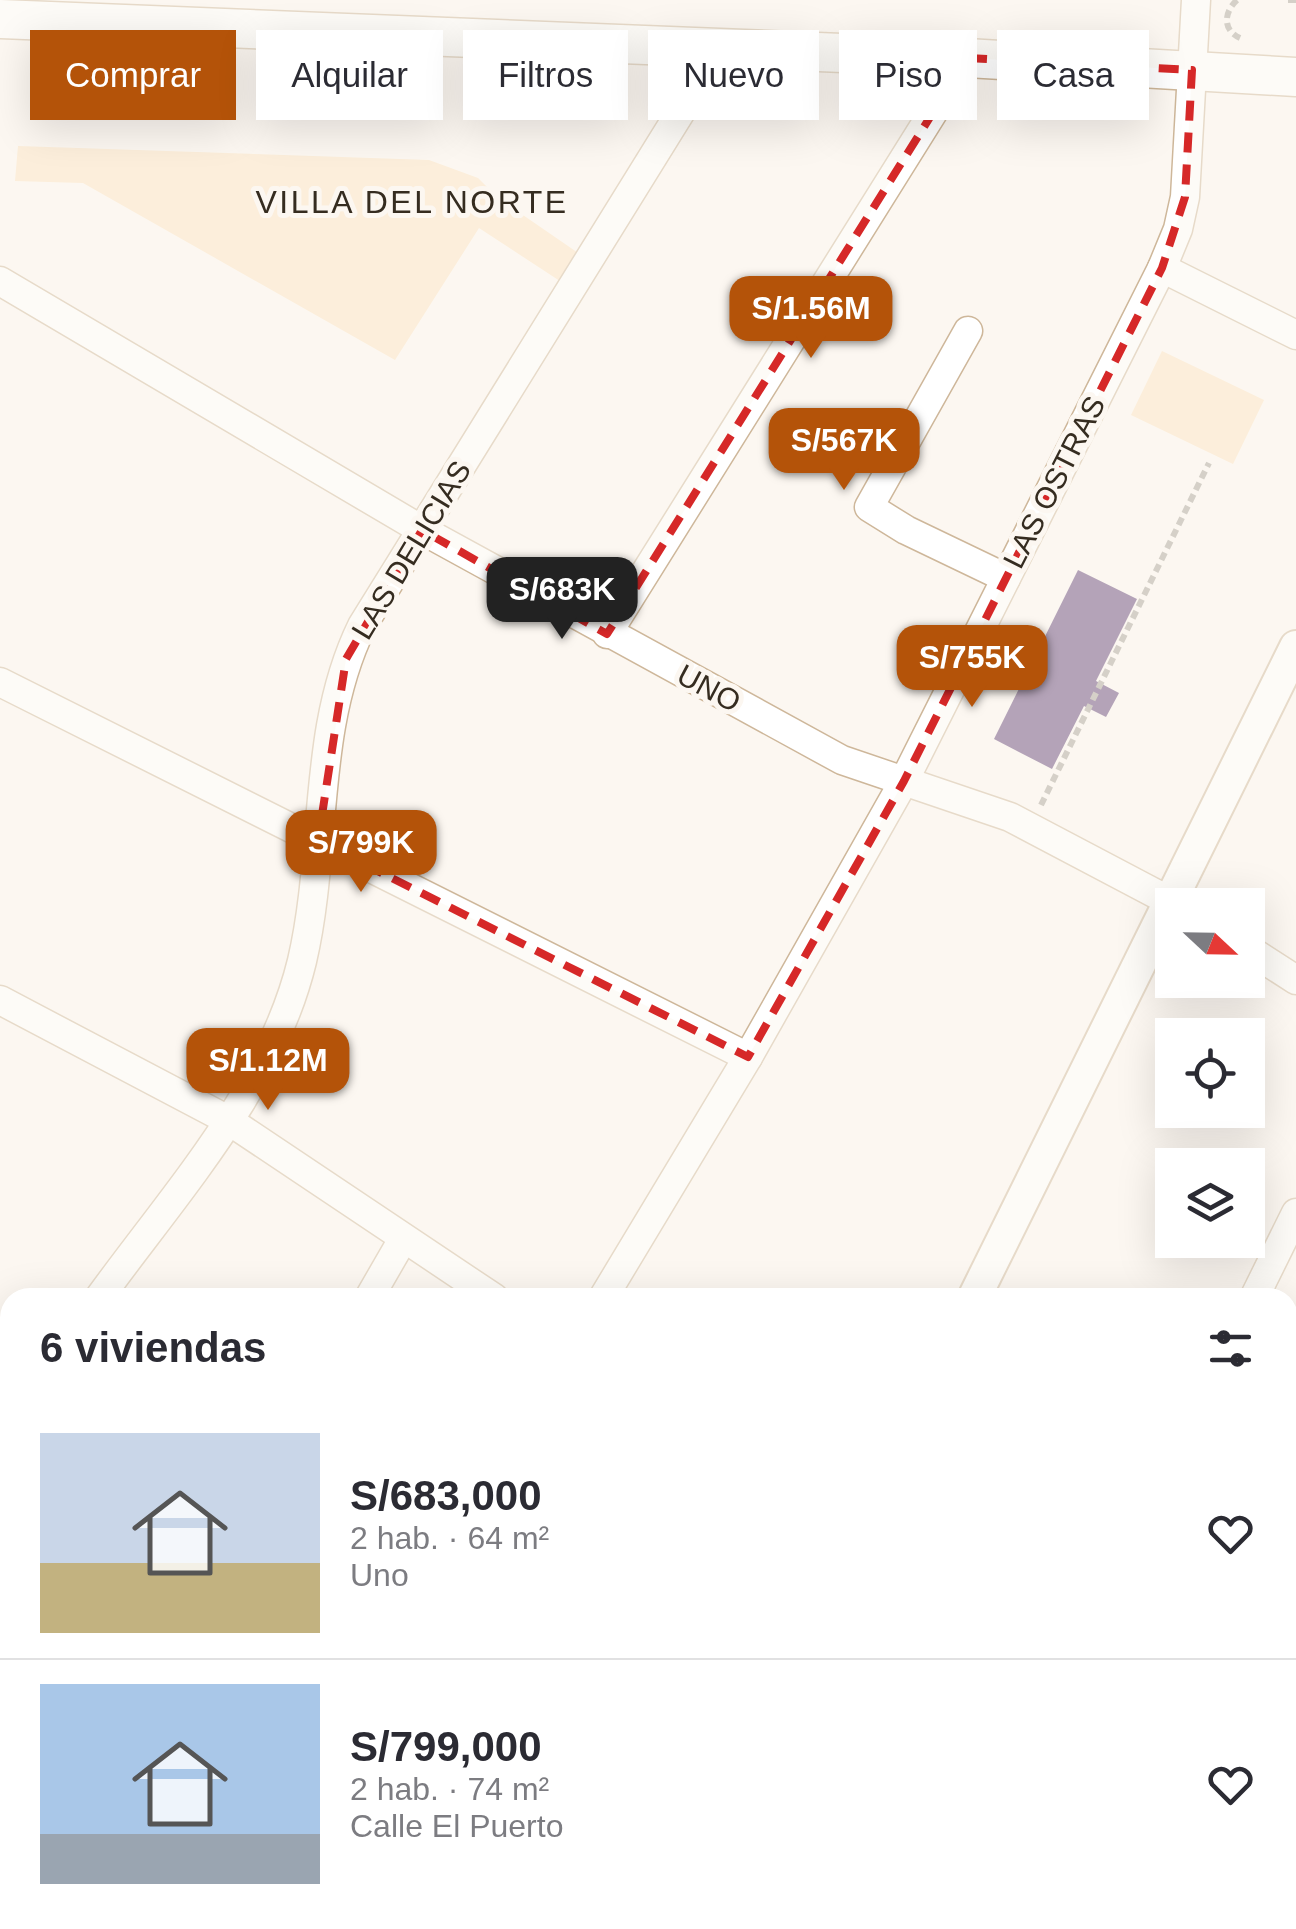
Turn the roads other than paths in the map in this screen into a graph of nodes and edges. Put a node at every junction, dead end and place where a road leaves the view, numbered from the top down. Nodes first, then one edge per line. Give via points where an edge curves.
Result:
1 (1196, 0) edge
2 (0, 18) edge
3 (648, 47) edge
4 (977, 59) edge
5 (1192, 70) junction
6 (1296, 77) edge
7 (676, 120) edge
8 (928, 120) edge
9 (1162, 268) junction
10 (0, 281) edge
11 (968, 331) dead end
12 (1296, 334) edge
13 (422, 530) junction
14 (1006, 578) junction
15 (607, 634) junction
16 (1296, 647) edge
17 (0, 682) edge
18 (904, 781) junction
19 (318, 841) junction
20 (1181, 888) edge
21 (1155, 893) edge
22 (1155, 941) edge
23 (1265, 961) edge
24 (1296, 980) edge
25 (0, 1000) edge
26 (748, 1057) junction
27 (228, 1120) junction
28 (1296, 1214) edge
29 (403, 1239) junction
30 (106, 1288) edge
31 (375, 1288) edge
32 (479, 1288) edge
33 (609, 1288) edge
34 (979, 1288) edge
35 (1259, 1288) edge

1 - 5 street, LAS OSTRAS
2 - 3 main road
4 - 5 main road
5 - 6 main road
5 - 9 street, LAS OSTRAS via 1185,197
7 - 13 street, LAS DELICIAS
8 - 15 street
9 - 12 street
9 - 14 street, LAS OSTRAS
10 - 13 street, UNO
11 - 14 street via 869,508
13 - 15 street, UNO
13 - 19 street, LAS DELICIAS via 346,659 333,703
14 - 18 street, LAS OSTRAS
15 - 18 street, UNO via 842,760
16 - 20 street
17 - 19 street
18 - 21 street, UNO via 1010,817
18 - 26 street, LAS OSTRAS
19 - 26 street
19 - 27 street, LAS DELICIAS via 302,959 287,1009
22 - 34 street
23 - 24 street
25 - 27 street
26 - 33 street, LAS OSTRAS
27 - 29 street
27 - 30 street, LAS DELICIAS
28 - 35 street
29 - 31 street
29 - 32 street

